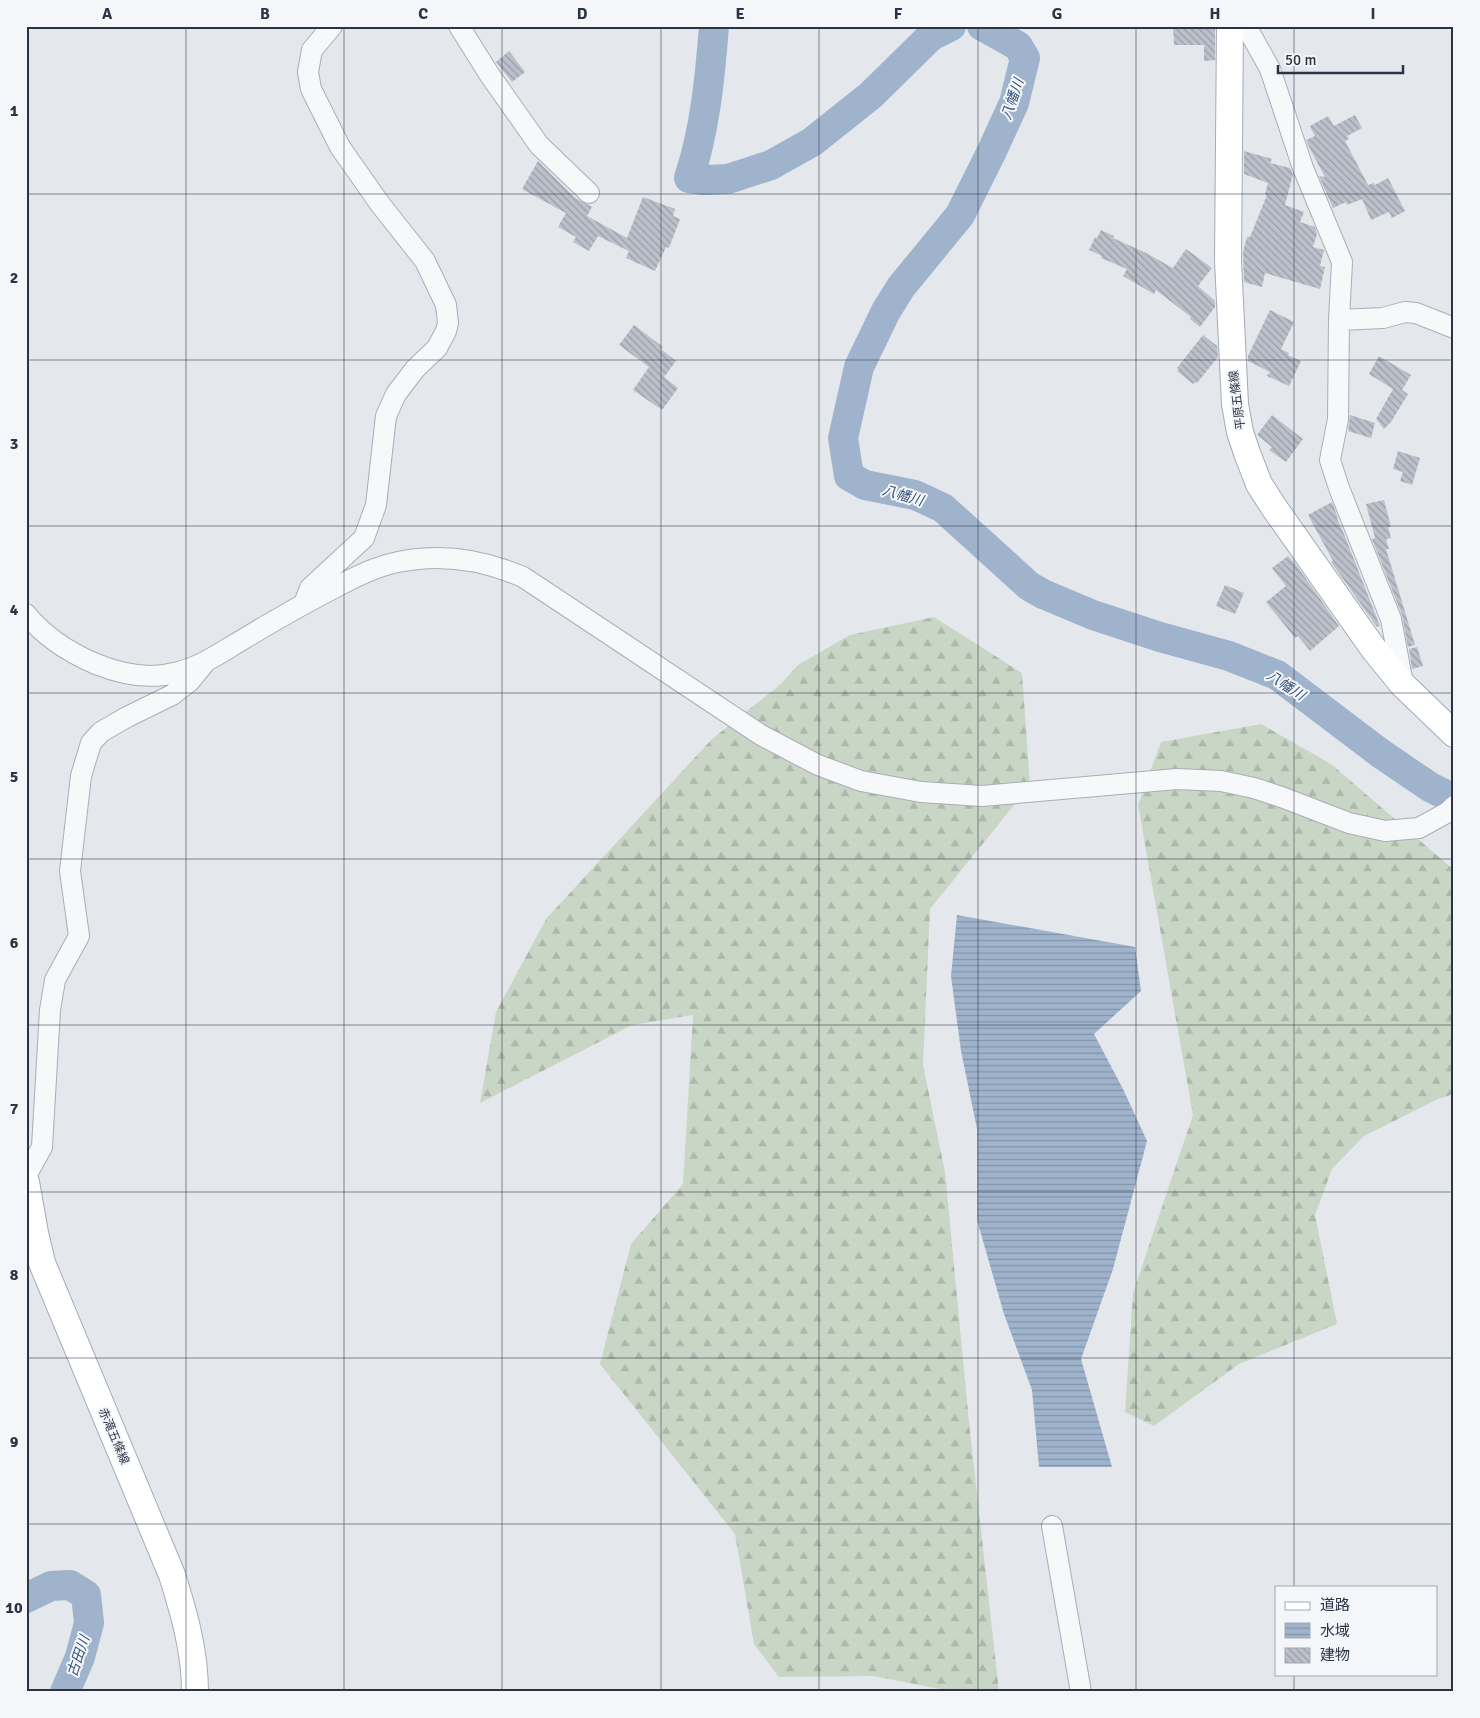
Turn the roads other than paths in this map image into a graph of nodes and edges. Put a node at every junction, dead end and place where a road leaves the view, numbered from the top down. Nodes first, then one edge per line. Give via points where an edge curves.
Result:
1 (332, 26) edge
2 (459, 26) edge
3 (1230, 26) edge
4 (1246, 26) edge
5 (589, 193) dead end
6 (1339, 320) junction
7 (1454, 328) edge
8 (304, 603) junction
9 (26, 614) edge
10 (205, 662) junction
11 (1403, 685) junction
12 (1454, 734) edge
13 (1451, 809) edge
14 (26, 1176) edge
15 (26, 1182) edge
16 (1052, 1526) dead end
17 (195, 1692) edge
18 (1081, 1692) edge

1 - 8 street via 312,50 308,72 311,89 340,147 425,261 446,306 448,323 437,348 396,394 386,416 376,505 364,538 310,588
2 - 5 street via 540,145
3 - 11 main road, 平原五條線 via 1228,261 1235,404 1240,432 1259,484 1273,506 1373,648
4 - 6 street via 1270,70 1303,168 1342,262
6 - 7 street via 1383,318 1405,312
6 - 11 street via 1338,419 1330,460 1391,619
8 - 10 street
8 - 13 street via 367,571 402,561 460,559 503,569 523,577 761,735 818,765 862,781 921,792 982,796 1177,779 1221,781 1284,798 1349,824 1385,831 1419,828
9 - 10 street via 50,638 79,657 117,672 144,676 174,674
10 - 14 street via 190,681 172,695 101,732 91,743 81,776 70,871 79,936 55,980 50,1010 42,1147
11 - 12 main road, 平原五條線
15 - 17 main road, 赤滝五條線 via 42,1263 172,1574 190,1639
16 - 18 street

